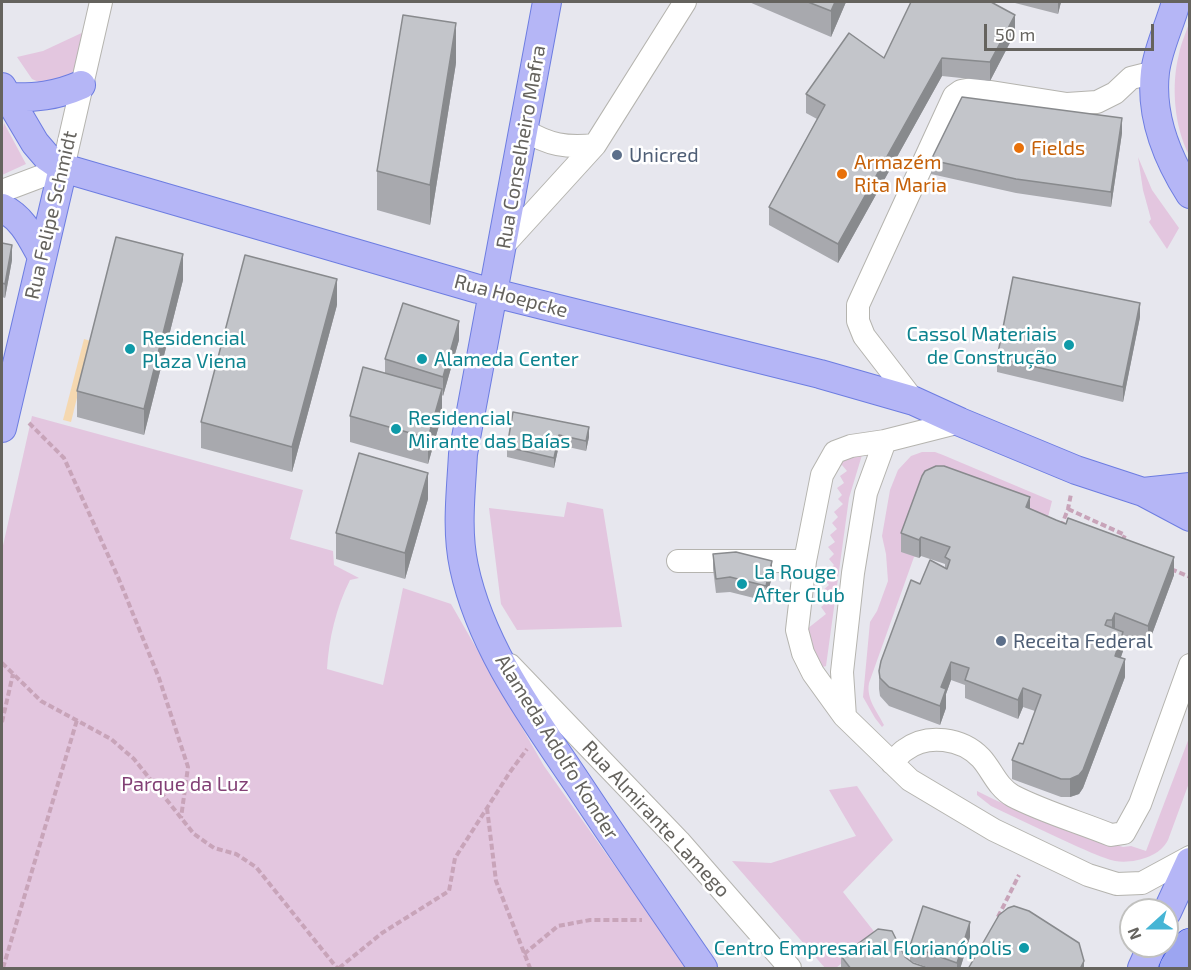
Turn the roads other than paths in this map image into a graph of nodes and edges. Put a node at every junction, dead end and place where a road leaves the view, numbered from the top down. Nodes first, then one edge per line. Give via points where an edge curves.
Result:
1 (101, 2) edge
2 (547, 2) edge
3 (685, 2) edge
4 (1176, 2) edge
5 (1155, 72) junction
6 (81, 86) junction
7 (4, 92) edge
8 (524, 130) junction
9 (595, 145) junction
10 (63, 168) junction
11 (2, 191) edge
12 (1190, 194) edge
13 (2, 208) edge
14 (503, 246) junction
15 (42, 257) junction
16 (494, 293) junction
17 (914, 401) junction
18 (5, 415) edge
19 (960, 422) junction
20 (885, 441) junction
21 (1190, 488) edge
22 (1143, 492) junction
23 (1190, 517) edge
24 (678, 561) dead end
25 (805, 561) junction
26 (494, 648) junction
27 (1190, 664) edge
28 (845, 717) junction
29 (892, 763) junction
30 (1190, 857) edge
31 (1190, 862) edge
32 (1173, 898) edge
33 (1190, 945) edge
34 (703, 969) edge
35 (790, 969) edge
36 (1176, 969) edge

1 - 6 street, Rua Felipe Schmidt
2 - 8 main road, Rua Conselheiro Mafra
3 - 9 street
4 - 5 main road
5 - 12 main road via 1162,138 1174,170
5 - 17 street via 1131,78 1115,93 1097,102 1067,104 972,89 954,96 858,305 858,321 864,336
6 - 7 main road via 41,98
6 - 10 street, Rua Felipe Schmidt
7 - 10 main road via 35,142
8 - 9 street via 543,141 572,147
8 - 14 main road, Rua Conselheiro Mafra
9 - 14 street
10 - 11 street
10 - 15 main road, Rua Felipe Schmidt
10 - 16 main road, Rua Hoepcke
13 - 15 main road via 14,213
14 - 16 main road, Rua Conselheiro Mafra
15 - 18 main road, Rua Felipe Schmidt
16 - 17 main road, Rua Hoepcke
16 - 26 main road, Alameda Adolfo Konder via 463,454 459,519 464,567
17 - 19 main road, Rua Hoepcke
19 - 20 street
19 - 22 main road, Rua Hoepcke via 1076,470
20 - 25 street via 835,452 822,475
20 - 28 street via 866,493 853,573 842,672
21 - 22 main road
22 - 23 main road
24 - 25 street
25 - 28 street via 797,630 802,653
26 - 34 main road, Alameda Adolfo Konder via 544,734
26 - 35 street, Rua Almirante Lamego via 672,834
27 - 29 street via 1140,804 1124,834 1112,835 1011,794 980,757 958,743 924,741 905,749
28 - 29 street
29 - 30 street via 910,780 993,830 1088,875 1117,884 1142,883
31 - 32 main road
33 - 36 highway

